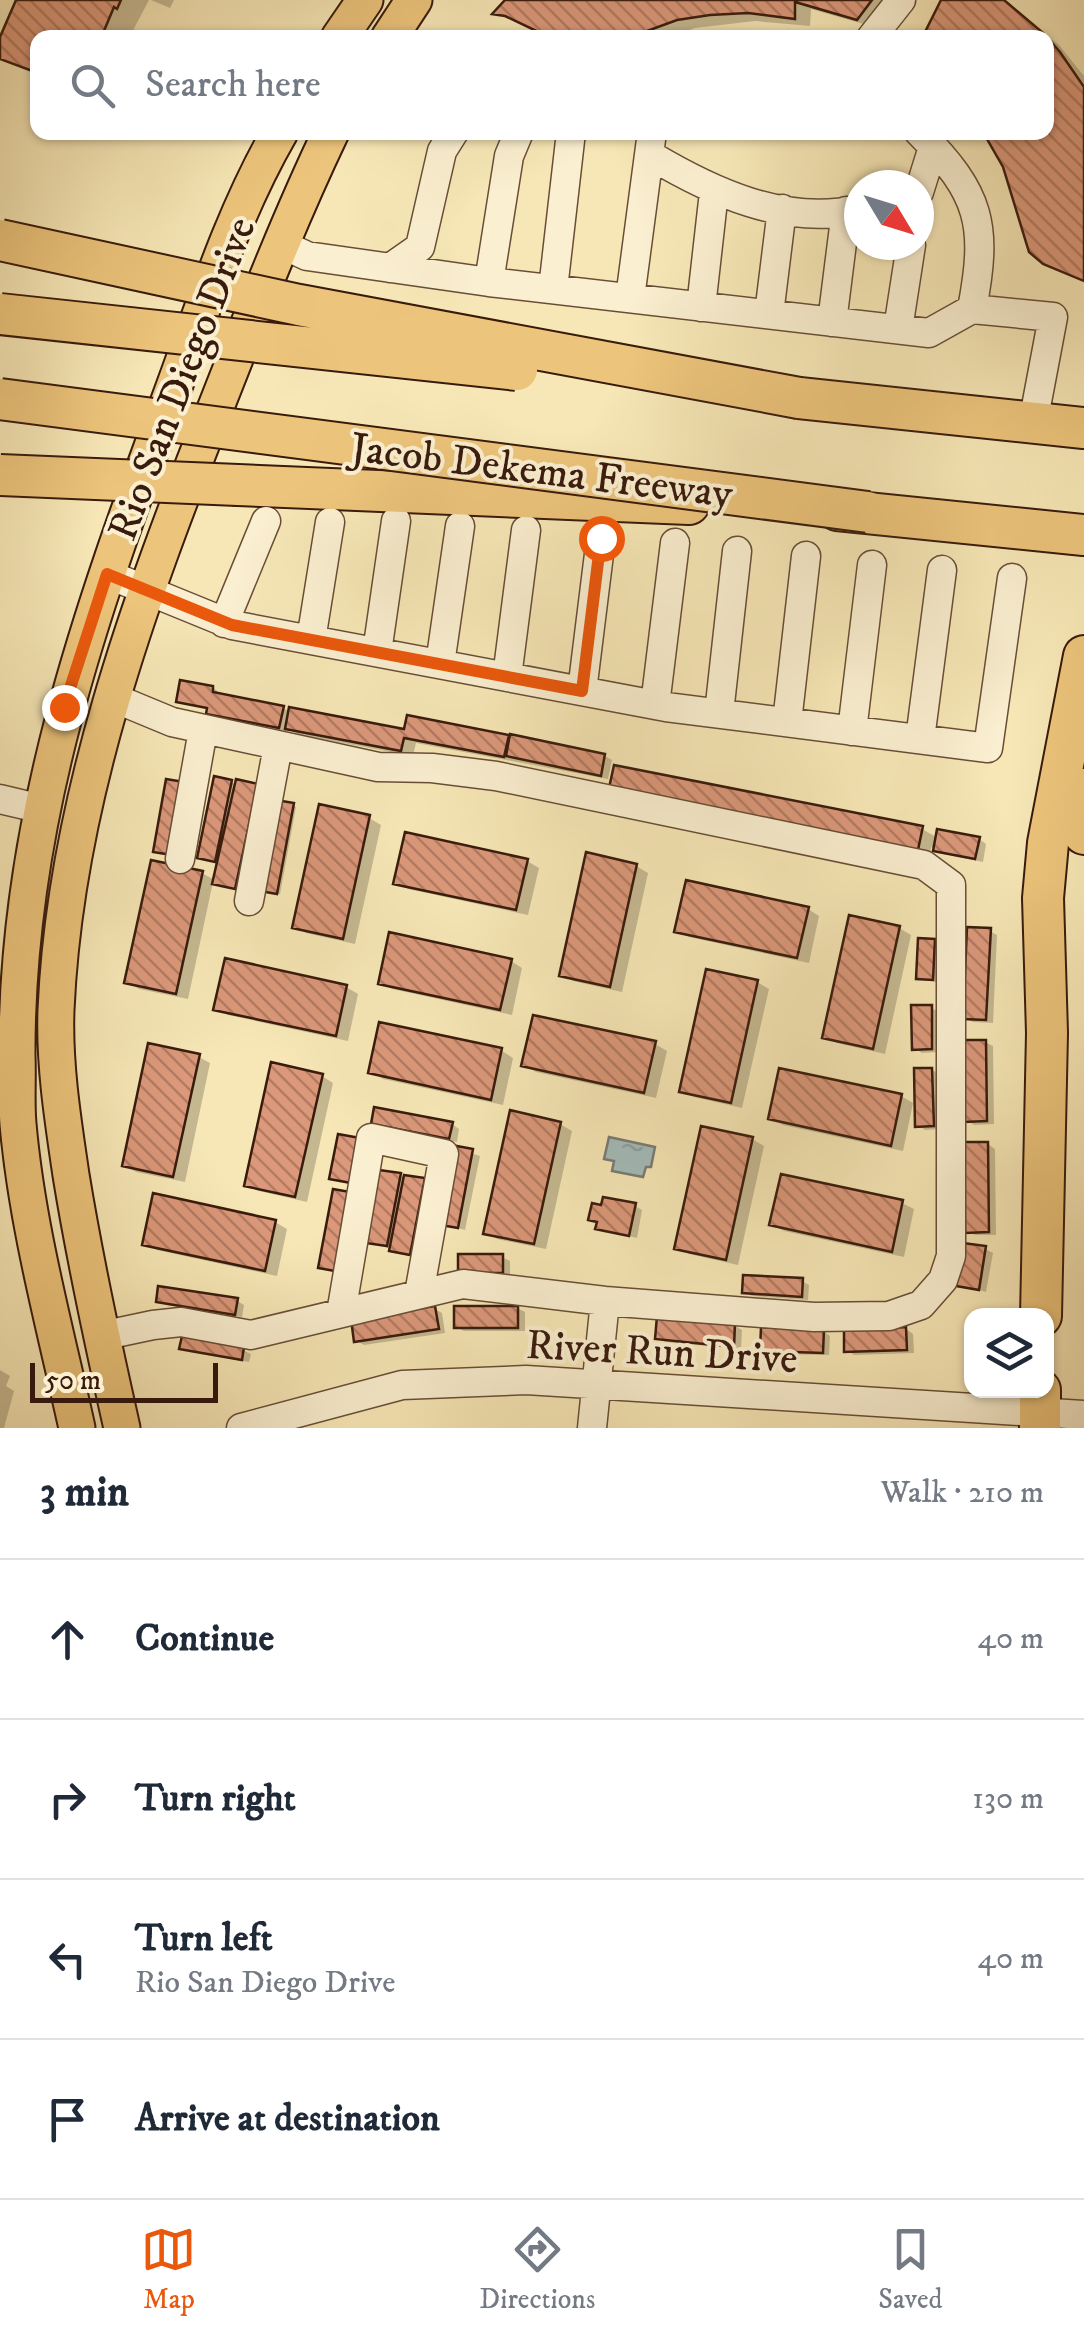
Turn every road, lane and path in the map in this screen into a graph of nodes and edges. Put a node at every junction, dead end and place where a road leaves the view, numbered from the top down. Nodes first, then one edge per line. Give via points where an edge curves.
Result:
1 (365, 0) edge
2 (414, 0) edge
3 (902, 0) edge
4 (344, 30) edge
5 (394, 30) edge
6 (878, 30) edge
7 (276, 140) edge
8 (327, 140) edge
9 (449, 140) edge
10 (516, 140) edge
11 (570, 140) edge
12 (926, 140) edge
13 (651, 144) edge
14 (922, 170) edge
15 (714, 192) junction
16 (782, 208) junction
17 (844, 211) edge
18 (0, 240) edge
19 (280, 244) junction
20 (844, 258) edge
21 (909, 260) edge
22 (390, 268) junction
23 (490, 282) junction
24 (553, 289) junction
25 (630, 298) junction
26 (701, 306) junction
27 (972, 309) junction
28 (0, 314) edge
29 (769, 314) junction
30 (832, 322) junction
31 (898, 330) junction
32 (800, 398) junction
33 (0, 399) edge
34 (1036, 407) dead end
35 (1084, 428) edge
36 (0, 475) edge
37 (868, 512) junction
38 (266, 521) dead end
39 (396, 521) dead end
40 (330, 522) dead end
41 (460, 526) dead end
42 (526, 530) dead end
43 (1084, 535) edge
44 (601, 538) dead end
45 (675, 543) dead end
46 (736, 551) dead end
47 (806, 556) dead end
48 (872, 565) dead end
49 (942, 570) dead end
50 (107, 574) junction
51 (1012, 578) dead end
52 (148, 589) junction
53 (224, 622) junction
54 (312, 640) junction
55 (377, 652) junction
56 (1084, 656) edge
57 (440, 664) junction
58 (507, 677) junction
59 (582, 691) junction
60 (114, 698) junction
61 (655, 704) junction
62 (719, 714) junction
63 (787, 722) junction
64 (203, 730) junction
65 (852, 731) junction
66 (920, 740) junction
67 (278, 746) junction
68 (1084, 789) edge
69 (0, 799) edge
70 (42, 809) junction
71 (1084, 834) edge
72 (180, 858) dead end
73 (249, 901) dead end
74 (419, 1294) junction
75 (604, 1301) junction
76 (1042, 1308) edge
77 (341, 1313) junction
78 (101, 1336) junction
79 (596, 1384) junction
80 (1040, 1410) edge
81 (1084, 1415) edge
82 (77, 1428) edge
83 (122, 1428) edge
84 (241, 1428) edge
85 (592, 1428) edge

1 - 4 main road
2 - 5 main road
3 - 6 street
7 - 50 main road, Rio San Diego Drive via 228,242
8 - 19 main road, Rio San Diego Drive
9 - 22 street via 420,247
10 - 23 street
11 - 24 street
12 - 14 street
12 - 27 street via 961,182 980,221
13 - 15 street
13 - 25 street
15 - 16 street
15 - 26 street
16 - 17 street
16 - 29 street
18 - 32 highway, bridge via 299,305
19 - 22 street via 306,256
19 - 52 main road, Rio San Diego Drive
20 - 30 street
21 - 31 street
22 - 23 street
23 - 24 street
24 - 25 street
25 - 26 street
26 - 29 street
27 - 31 street via 928,333
27 - 34 street via 1053,317
28 - 32 highway, bridge
29 - 30 street
30 - 31 street
32 - 35 highway
33 - 37 highway, Jacob Dekema Freeway, bridge
36 - 37 highway, bridge
37 - 43 highway, Jacob Dekema Freeway
38 - 53 street
39 - 55 street
40 - 54 street
41 - 57 street
42 - 58 street
44 - 59 street
45 - 61 street
46 - 62 street
47 - 63 street
48 - 65 street
49 - 66 street
50 - 52 street
50 - 70 main road, Rio San Diego Drive via 64,707
51 - 66 street via 988,748
52 - 53 street
52 - 60 main road, Rio San Diego Drive
53 - 54 street
54 - 55 street
55 - 57 street
56 - 76 highway via 1042,898
57 - 58 street
58 - 59 street
59 - 61 street
60 - 64 street
60 - 78 main road, Rio San Diego Drive via 70,886 56,1012 62,1112
61 - 62 street
62 - 63 street
63 - 65 street
64 - 67 street
64 - 72 street
65 - 66 street
67 - 73 street
67 - 75 street via 378,768 496,776 924,866 951,886 951,1256 943,1280 921,1305 888,1316
68 - 71 highway via 1078,822
69 - 70 street
70 - 82 main road, Rio San Diego Drive via 17,995 18,1124
74 - 75 street via 462,1284
74 - 77 street
74 - 77 street via 444,1154 371,1138
75 - 79 street
77 - 78 street via 251,1334 182,1322
78 - 83 main road, Rio San Diego Drive
79 - 80 street, River Run Drive
79 - 84 street, River Run Drive via 402,1386
79 - 85 street
80 - 81 street, River Run Drive

